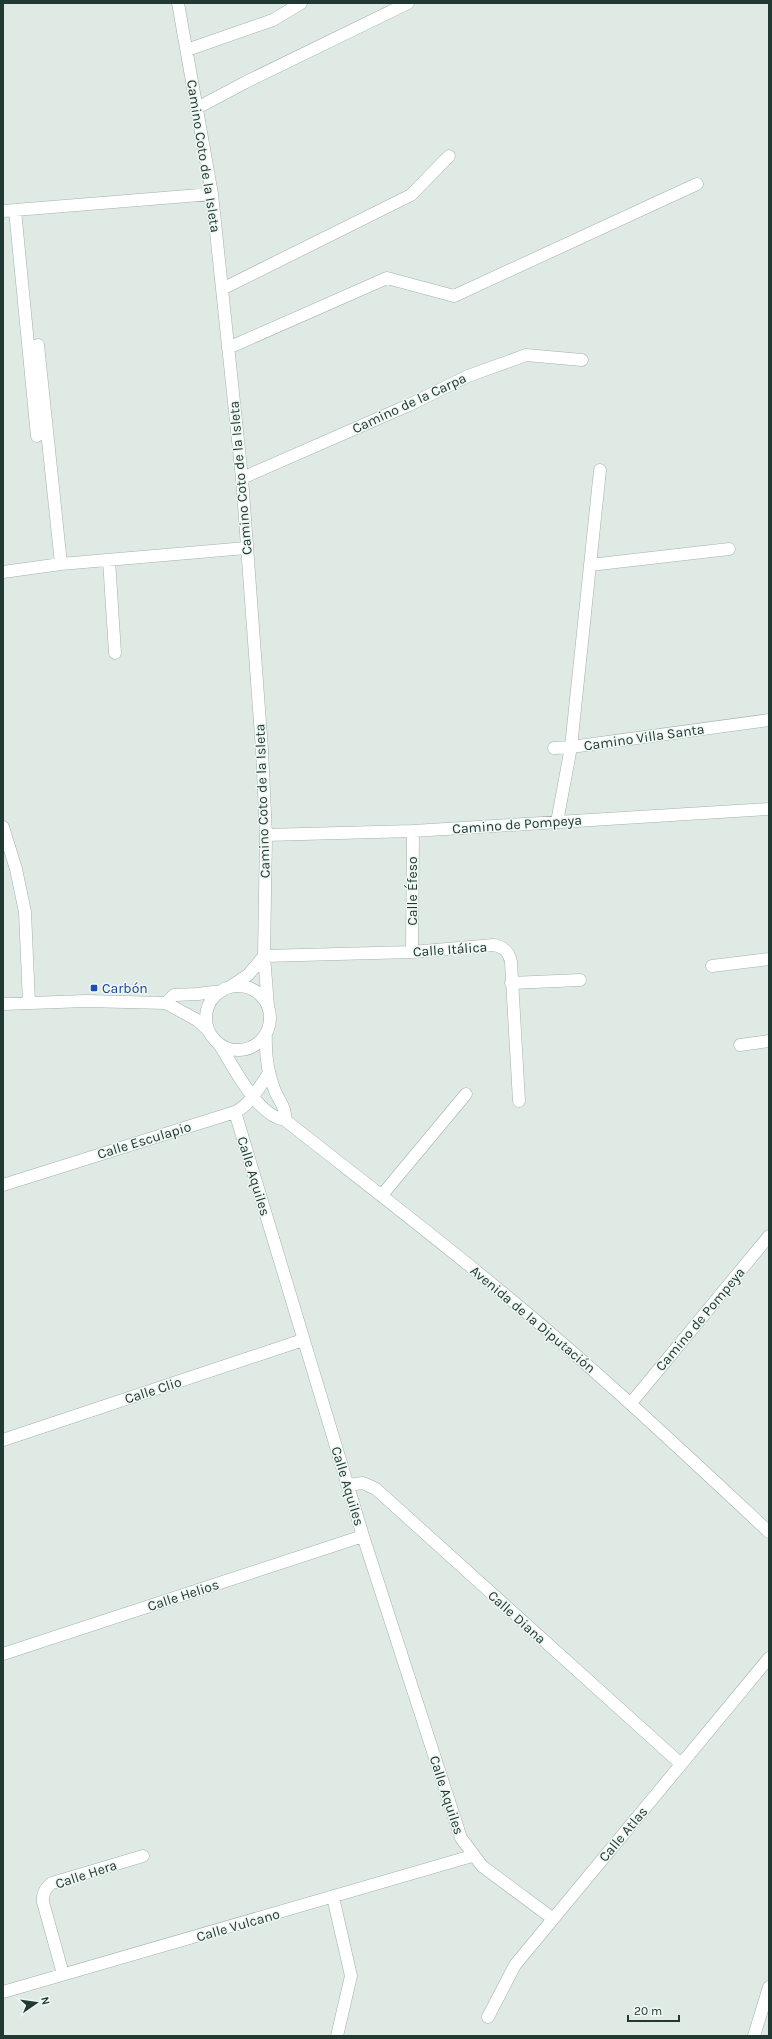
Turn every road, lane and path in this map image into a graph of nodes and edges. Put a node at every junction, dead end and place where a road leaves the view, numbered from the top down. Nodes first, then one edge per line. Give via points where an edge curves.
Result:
1 (178, 3) edge
2 (301, 3) edge
3 (408, 3) edge
4 (187, 50) junction
5 (197, 108) junction
6 (449, 156) dead end
7 (697, 184) dead end
8 (212, 194) junction
9 (9, 211) edge
10 (222, 289) junction
11 (38, 345) dead end
12 (228, 348) junction
13 (582, 360) dead end
14 (37, 436) dead end
15 (600, 470) dead end
16 (242, 478) junction
17 (246, 548) junction
18 (729, 549) dead end
19 (109, 560) junction
20 (61, 564) junction
21 (590, 565) junction
22 (3, 572) edge
23 (115, 653) dead end
24 (769, 720) edge
25 (571, 747) junction
26 (554, 748) dead end
27 (769, 808) edge
28 (557, 822) junction
29 (3, 827) edge
30 (413, 831) junction
31 (266, 835) junction
32 (412, 952) junction
33 (264, 956) junction
34 (769, 959) edge
35 (712, 966) dead end
36 (580, 980) dead end
37 (511, 984) junction
38 (226, 989) junction
39 (29, 1003) junction
40 (166, 1003) junction
41 (3, 1004) edge
42 (268, 1006) junction
43 (208, 1030) junction
44 (266, 1033) junction
45 (769, 1041) edge
46 (219, 1044) junction
47 (740, 1045) dead end
48 (269, 1072) junction
49 (466, 1094) dead end
50 (253, 1097) junction
51 (519, 1101) dead end
52 (235, 1112) junction
53 (285, 1120) junction
54 (3, 1185) edge
55 (382, 1195) junction
56 (769, 1236) edge
57 (303, 1340) junction
58 (631, 1403) junction
59 (3, 1440) edge
60 (348, 1485) junction
61 (769, 1532) edge
62 (363, 1536) junction
63 (3, 1654) edge
64 (769, 1658) edge
65 (681, 1764) junction
66 (143, 1856) dead end
67 (472, 1856) junction
68 (333, 1897) junction
69 (552, 1918) junction
70 (63, 1974) junction
71 (769, 1987) edge
72 (3, 1992) edge
73 (488, 2017) dead end
74 (337, 2036) edge
75 (754, 2036) edge

1 - 4 street, Camino Coto de la Isleta
2 - 4 street via 272,20
3 - 5 street
4 - 5 street, Camino Coto de la Isleta
5 - 8 street, Camino Coto de la Isleta
6 - 10 street via 411,195
7 - 12 street via 454,296 388,278
8 - 9 street
8 - 10 street, Camino Coto de la Isleta
9 - 14 street
10 - 12 street, Camino Coto de la Isleta
11 - 20 street
12 - 16 street, Camino Coto de la Isleta
13 - 16 street, Camino de la Carpa via 526,355 468,376 409,405
15 - 21 street
16 - 17 street, Camino Coto de la Isleta
17 - 19 street
17 - 31 street, Camino Coto de la Isleta
18 - 21 street
19 - 20 street
19 - 23 street
20 - 22 street
21 - 25 street
24 - 25 street, Camino Villa Santa
25 - 26 street
25 - 28 street, Camino Villa Santa
27 - 28 street, Camino de Pompeya
28 - 30 street, Camino de Pompeya
29 - 39 street via 16,869 25,912
30 - 31 street, Camino de Pompeya
30 - 32 street, Calle Éfeso
31 - 33 street, Camino Coto de la Isleta
32 - 33 street, Calle Itálica
32 - 37 street, Calle Itálica via 499,946 508,952 510,957
33 - 38 street via 248,975
33 - 42 street, Camino Coto de la Isleta
34 - 35 street
36 - 37 street
37 - 51 street, Calle Itálica
38 - 40 street via 174,995
38 - 42 street via 248,988 263,998
38 - 43 street via 215,996 208,1008
39 - 40 street
39 - 41 street
40 - 43 street via 197,1020
42 - 44 street via 270,1015
43 - 46 street
44 - 46 street via 257,1043 246,1049 236,1050
44 - 48 street via 265,1053
45 - 47 street
46 - 50 street, Avenida de la Diputación
48 - 50 street, Calle Esculapio
48 - 53 street via 275,1092 286,1111
49 - 55 street
50 - 52 street, Calle Esculapio via 244,1108
50 - 53 street, Avenida de la Diputación via 277,1119
52 - 54 street, Calle Esculapio
52 - 57 street, Calle Aquiles
53 - 55 street, Avenida de la Diputación
55 - 58 street, Avenida de la Diputación via 499,1289
56 - 58 street, Camino de Pompeya
57 - 59 street, Calle Clio
57 - 60 street, Calle Aquiles
58 - 61 street, Avenida de la Diputación
60 - 62 street, Calle Aquiles
60 - 65 street, Calle Diana via 363,1483 376,1490
62 - 63 street, Calle Helios
62 - 67 street, Calle Aquiles via 461,1838
64 - 65 street, Calle Atlas
65 - 69 street, Calle Atlas
66 - 70 street, Calle Hera via 52,1883 45,1889 42,1898
67 - 68 street, Calle Vulcano
67 - 69 street, Calle Aquiles
68 - 70 street, Calle Vulcano
68 - 74 street via 351,1976
69 - 73 street, Calle Atlas via 515,1965
70 - 72 street, Calle Vulcano
71 - 75 street

